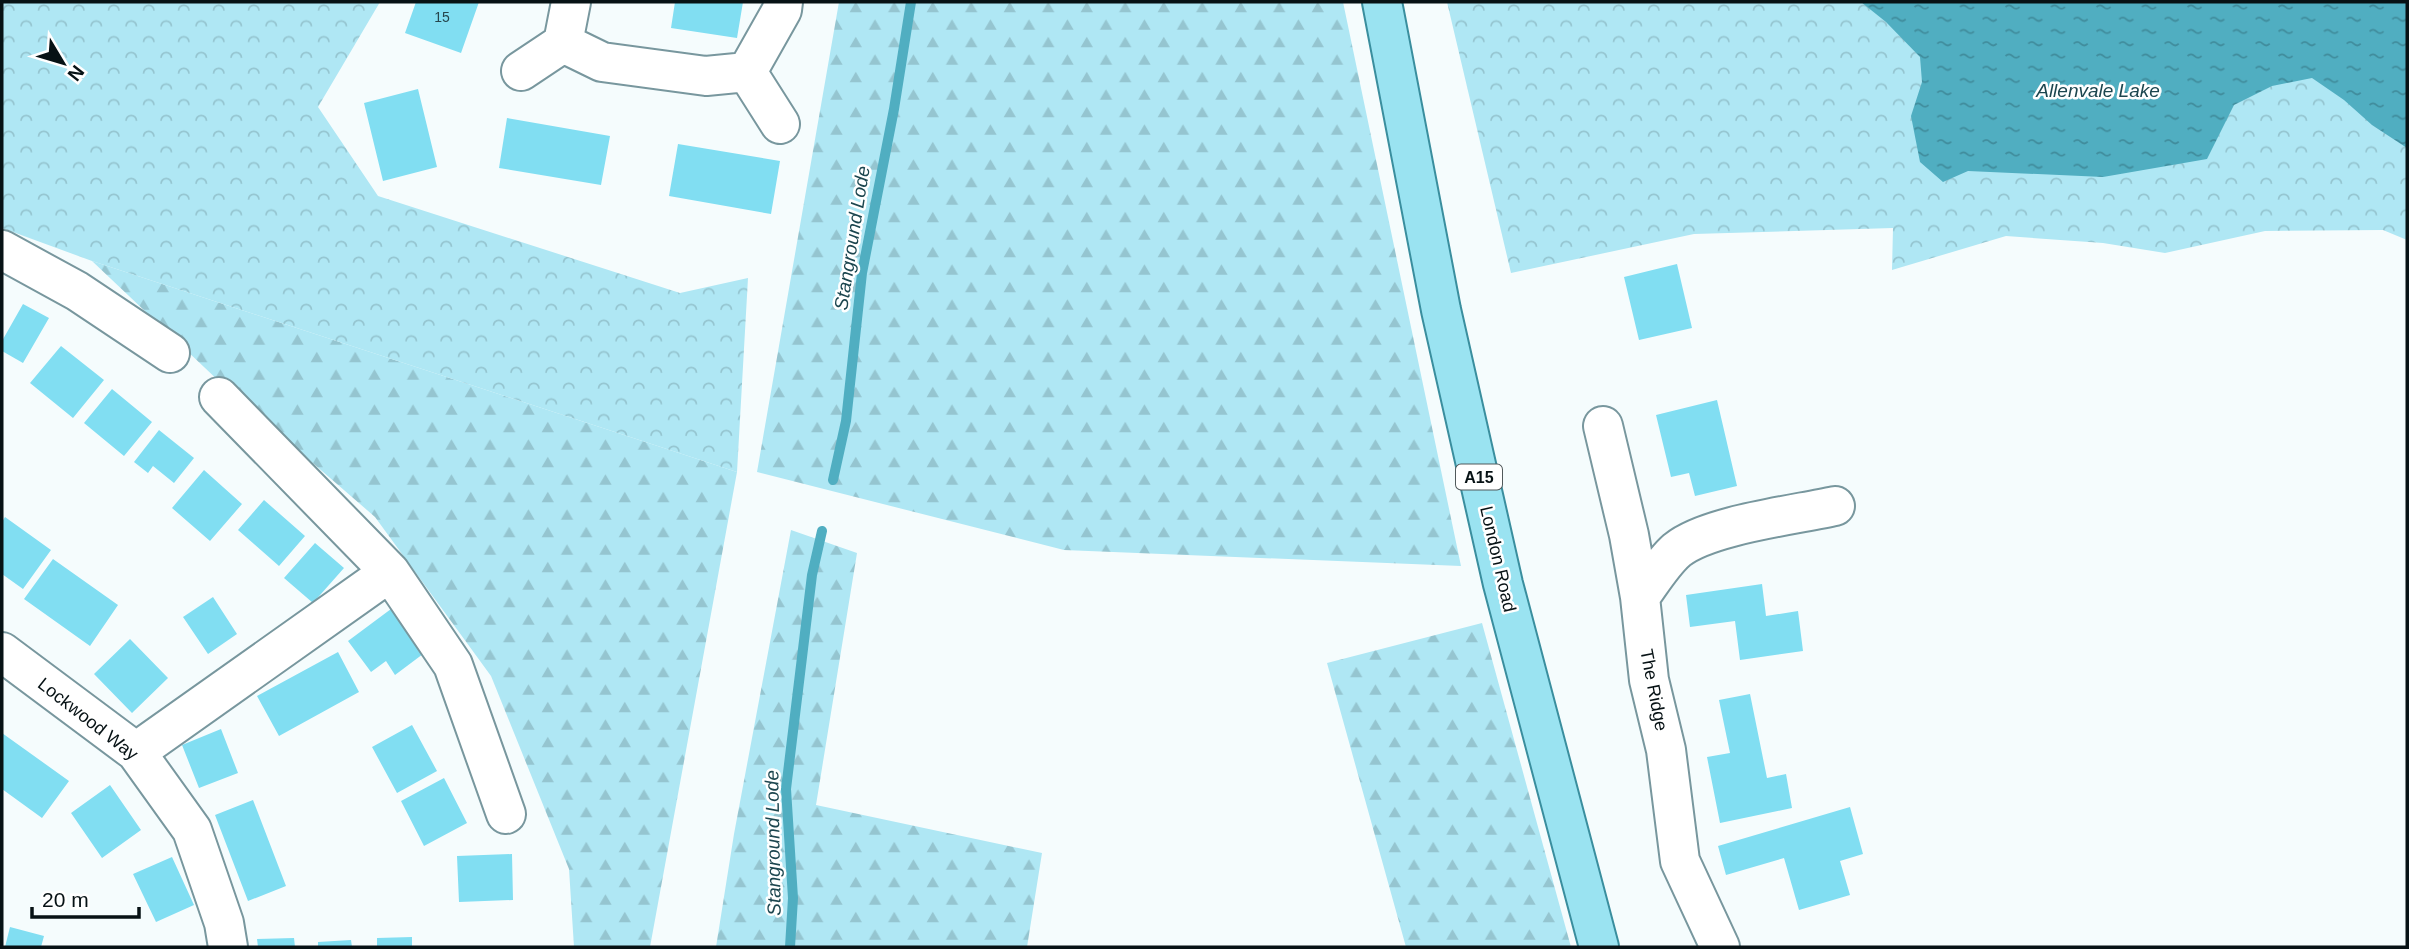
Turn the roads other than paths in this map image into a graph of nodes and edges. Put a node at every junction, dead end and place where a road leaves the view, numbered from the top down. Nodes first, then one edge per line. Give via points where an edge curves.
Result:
1 (571, 2) edge
2 (783, 2) edge
3 (1382, 2) edge
4 (563, 43) junction
5 (521, 71) dead end
6 (747, 72) junction
7 (780, 124) dead end
8 (6, 265) edge
9 (170, 353) dead end
10 (219, 397) dead end
11 (1603, 426) dead end
12 (1835, 506) dead end
13 (390, 572) junction
14 (1640, 597) junction
15 (2, 652) edge
16 (136, 752) junction
17 (506, 814) dead end
18 (228, 947) edge
19 (1599, 947) edge
20 (1720, 947) edge

1 - 4 street
2 - 6 street
3 - 19 main road, London Road / A15 via 1441,310 1503,584
4 - 5 street
4 - 6 street via 602,62 706,76
6 - 7 street
8 - 9 street via 77,290
10 - 13 street
11 - 14 street, The Ridge
12 - 14 street via 1699,538 1676,552
13 - 16 street
13 - 17 street via 453,664
14 - 20 street, The Ridge via 1649,680 1666,750 1680,861
15 - 16 street, Lockwood Way
16 - 18 street, Lockwood Way via 192,830

